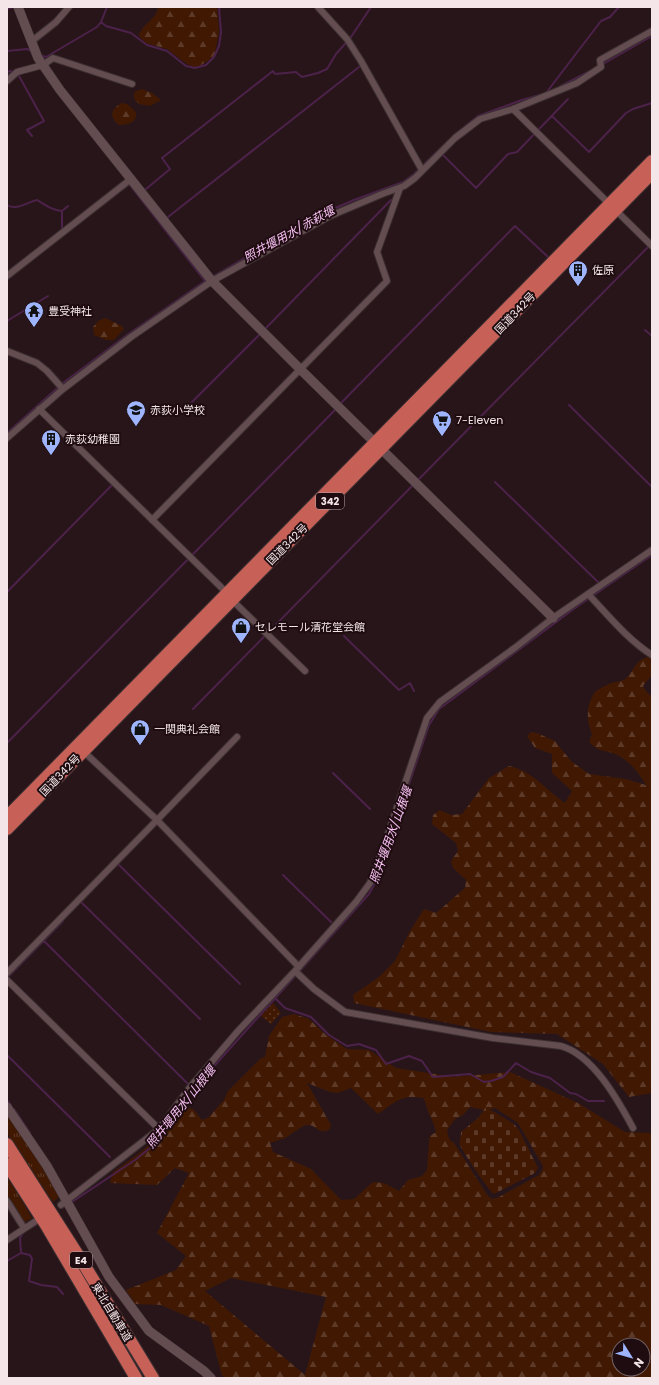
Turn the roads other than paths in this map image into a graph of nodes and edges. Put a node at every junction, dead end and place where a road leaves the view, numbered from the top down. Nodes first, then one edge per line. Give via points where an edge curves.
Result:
1 (18, 7) edge
2 (69, 7) edge
3 (318, 7) edge
4 (652, 31) edge
5 (32, 41) junction
6 (43, 65) junction
7 (7, 81) edge
8 (132, 84) dead end
9 (513, 109) junction
10 (652, 161) edge
11 (422, 170) junction
12 (652, 173) edge
13 (131, 179) junction
14 (400, 188) junction
15 (612, 207) junction
16 (652, 246) edge
17 (7, 276) edge
18 (212, 281) junction
19 (7, 351) edge
20 (300, 369) junction
21 (63, 389) junction
22 (39, 409) junction
23 (7, 438) edge
24 (378, 446) junction
25 (152, 520) junction
26 (652, 550) edge
27 (588, 594) junction
28 (230, 596) junction
29 (554, 618) junction
30 (652, 655) edge
31 (305, 671) dead end
32 (237, 737) dead end
33 (80, 748) junction
34 (7, 817) edge
35 (157, 820) junction
36 (7, 829) edge
37 (297, 969) junction
38 (7, 973) edge
39 (7, 980) edge
40 (7, 1107) edge
41 (633, 1128) dead end
42 (159, 1129) junction
43 (7, 1144) edge
44 (7, 1164) edge
45 (7, 1201) edge
46 (63, 1203) junction
47 (36, 1221) dead end
48 (24, 1228) junction
49 (7, 1240) edge
50 (136, 1378) edge
51 (153, 1378) edge
52 (211, 1378) edge

1 - 5 street
2 - 5 street via 56,22
3 - 11 street via 347,39
4 - 9 street via 600,60 601,68 577,83
5 - 6 street
6 - 7 street via 17,72
6 - 8 street via 53,58
6 - 13 street
9 - 11 street via 480,119 455,138
9 - 15 street
10 - 15 highway, 国道342号 / 342
11 - 14 street
12 - 15 highway, 国道342号 / 342
13 - 17 street
13 - 18 street
14 - 18 street via 330,216
14 - 20 street via 377,252 387,281
15 - 16 street
15 - 24 highway, 国道342号 / 342
18 - 20 street
18 - 21 street via 131,337
19 - 21 street via 38,363
20 - 24 street
20 - 25 street
21 - 22 street
22 - 23 street
22 - 25 street
24 - 28 highway, 国道342号 / 342
24 - 29 street
25 - 28 street
26 - 27 street
27 - 29 street
27 - 30 street via 630,638
28 - 31 street
28 - 33 highway, 国道342号 / 342
29 - 37 street via 440,702 427,718 370,883
32 - 35 street
33 - 34 highway, 国道342号 / 342
33 - 35 street
33 - 36 highway, 国道342号 / 342
35 - 37 street
35 - 38 street
37 - 41 street via 314,989 345,1012 493,1038 569,1048 581,1056 599,1075 620,1104
37 - 42 street via 238,1031 191,1086
39 - 42 street
40 - 46 street via 47,1166
42 - 46 street
43 - 51 highway, 東北自動車道 / E4
44 - 50 highway, 東北自動車道 / E4 via 50,1231
45 - 48 street
46 - 52 street via 109,1277 149,1331
47 - 48 street
48 - 49 street

